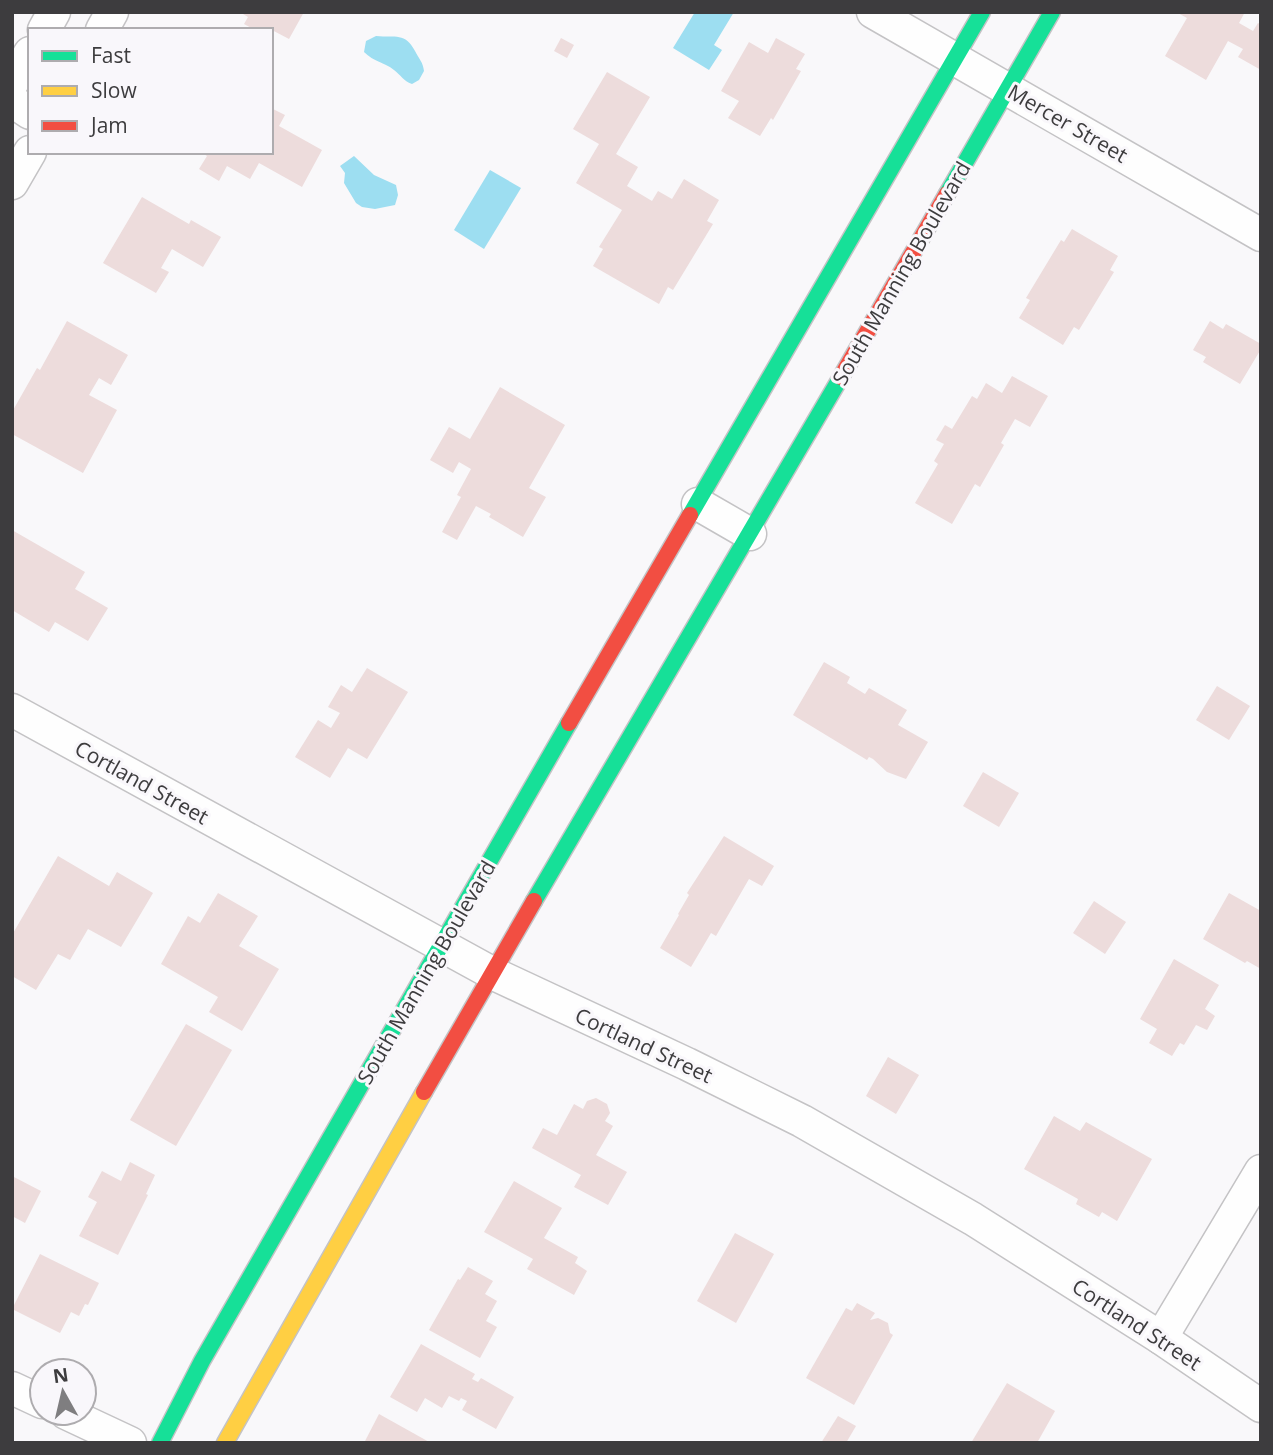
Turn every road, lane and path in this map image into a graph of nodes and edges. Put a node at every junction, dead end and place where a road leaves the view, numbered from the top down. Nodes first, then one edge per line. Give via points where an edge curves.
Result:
1 (54, 12) edge
2 (112, 12) edge
3 (873, 12) edge
4 (982, 12) edge
5 (1052, 12) edge
6 (45, 28) edge
7 (103, 28) edge
8 (28, 56) edge
9 (955, 58) junction
10 (12, 83) edge
11 (1008, 89) junction
12 (12, 101) edge
13 (28, 112) edge
14 (29, 154) edge
15 (12, 183) edge
16 (1261, 236) edge
17 (698, 504) junction
18 (750, 534) junction
19 (12, 710) edge
20 (440, 946) junction
21 (492, 973) junction
22 (1261, 1171) edge
23 (1161, 1338) junction
24 (12, 1388) edge
25 (28, 1395) edge
26 (1261, 1406) edge
27 (96, 1427) edge
28 (130, 1443) edge
29 (160, 1443) edge
30 (225, 1443) edge

1 - 6 street
2 - 7 street
3 - 9 street, Mercer Street
4 - 9 street, South Manning Boulevard
5 - 11 street, South Manning Boulevard
8 - 10 street
9 - 11 street, Mercer Street
9 - 17 street, South Manning Boulevard
11 - 16 street, Mercer Street
11 - 18 street, South Manning Boulevard
12 - 13 street
14 - 15 street
17 - 18 street
17 - 20 street, South Manning Boulevard
18 - 21 street, South Manning Boulevard
19 - 20 street, Cortland Street
20 - 21 street, Cortland Street
20 - 29 street, South Manning Boulevard
21 - 23 street, Cortland Street via 803,1121 936,1197
21 - 30 street, South Manning Boulevard
22 - 23 street
23 - 26 street, Cortland Street
24 - 25 street
27 - 28 street

